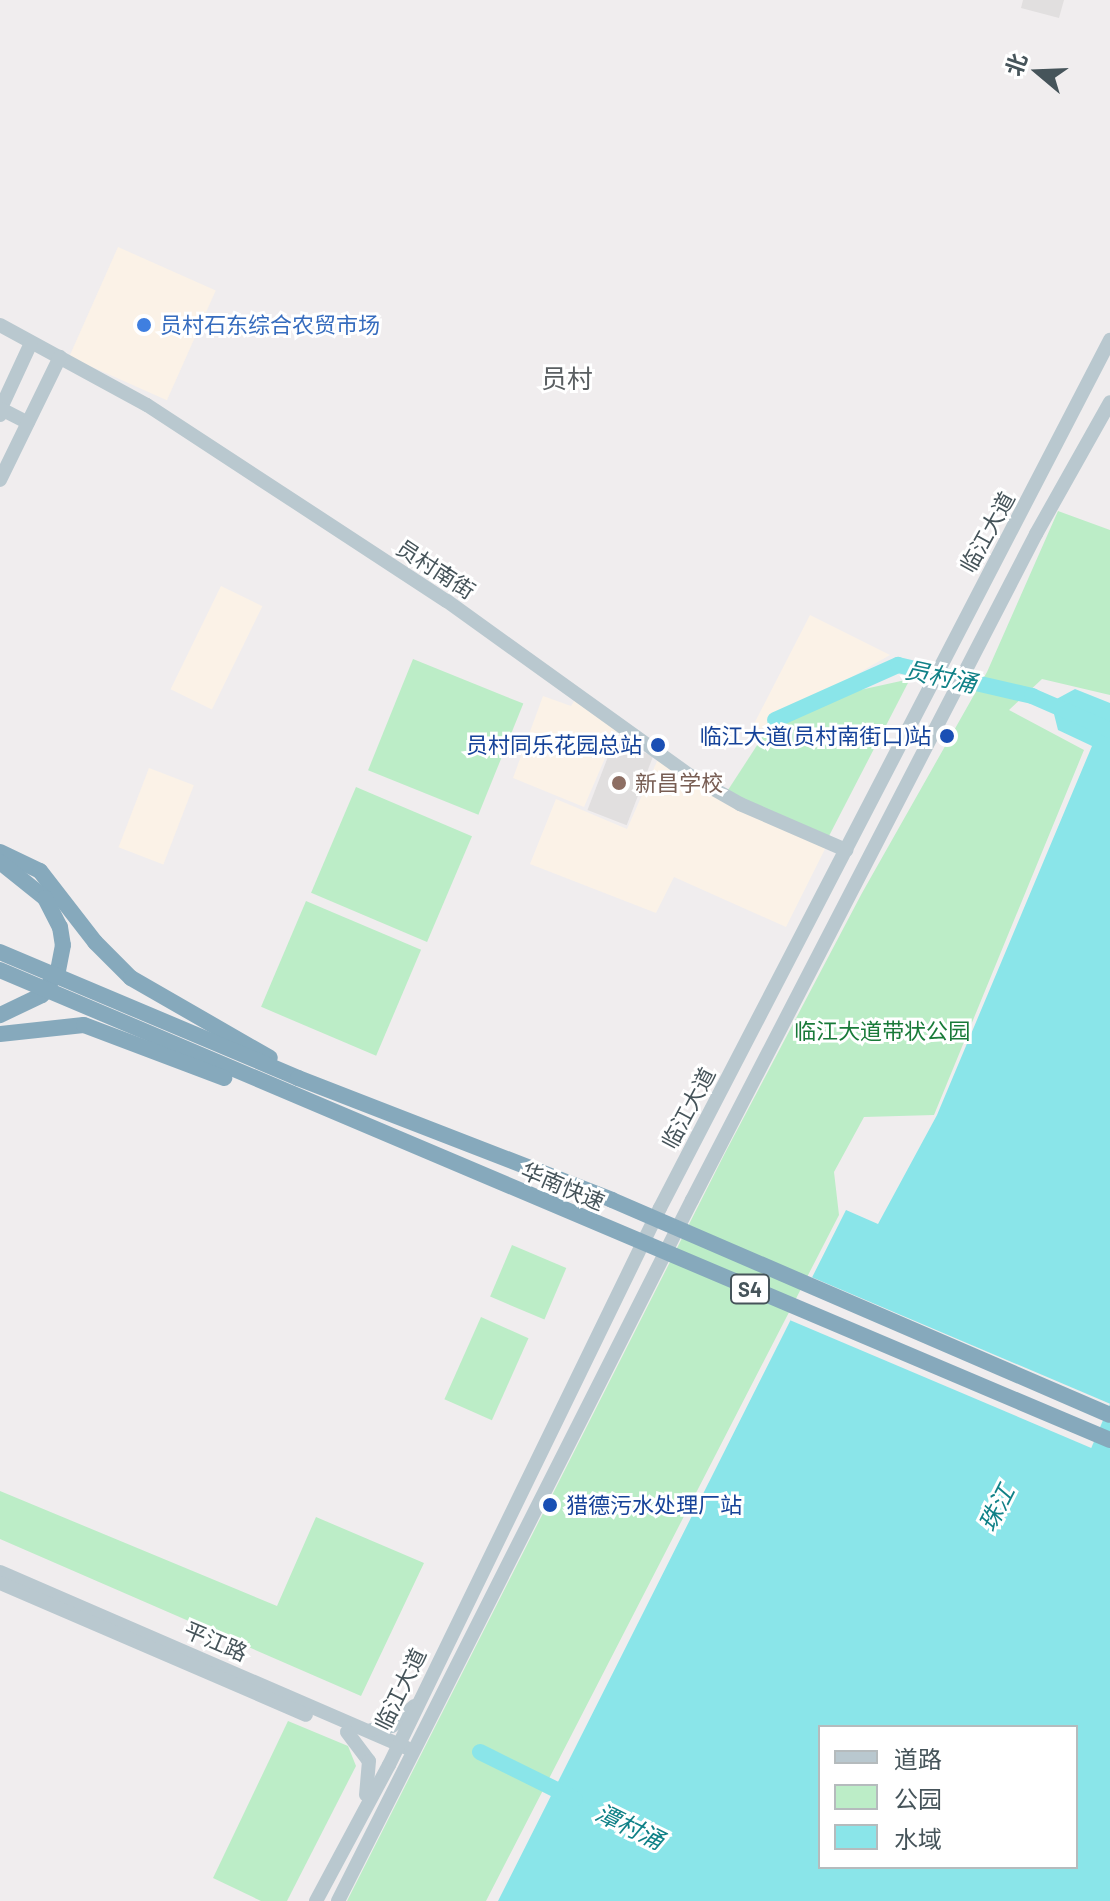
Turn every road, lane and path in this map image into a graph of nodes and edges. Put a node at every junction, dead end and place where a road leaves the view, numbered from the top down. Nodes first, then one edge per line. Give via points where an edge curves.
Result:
1 (0, 325) edge
2 (1110, 340) edge
3 (31, 343) junction
4 (60, 357) junction
5 (1110, 402) edge
6 (0, 412) edge
7 (28, 423) junction
8 (0, 457) edge
9 (1051, 457) junction
10 (1072, 470) junction
11 (0, 480) edge
12 (1022, 515) junction
13 (1036, 534) junction
14 (846, 850) junction
15 (0, 852) edge
16 (0, 862) edge
17 (817, 909) junction
18 (841, 916) junction
19 (0, 952) edge
20 (0, 970) edge
21 (2, 1015) edge
22 (0, 1034) edge
23 (298, 1078) junction
24 (299, 1100) junction
25 (1110, 1415) edge
26 (1110, 1440) edge
27 (0, 1572) edge
28 (0, 1583) edge
29 (420, 1700) junction
30 (349, 1728) junction
31 (396, 1748) junction
32 (412, 1755) junction
33 (357, 1823) junction
34 (337, 1862) junction
35 (354, 1871) junction
36 (316, 1901) edge
37 (338, 1901) edge

1 - 3 main road, 员村南街
2 - 9 main road, 临江大道
3 - 4 main road, 员村南街
3 - 6 main road
4 - 7 main road
4 - 14 main road, 员村南街 via 147,405 447,601 689,775 740,804
5 - 10 main road, 临江大道
6 - 7 main road
7 - 8 main road via 12,433
7 - 11 main road
9 - 10 main road via 1054,475 1059,478
9 - 12 main road, 临江大道
10 - 13 main road, 临江大道
12 - 13 main road via 1035,512
12 - 14 main road, 临江大道
13 - 18 main road, 临江大道
14 - 17 main road, 临江大道
15 - 23 highway via 40,871 111,959 160,998 255,1047
16 - 21 highway via 45,898 63,945 58,971 42,995
17 - 18 main road via 836,901
17 - 29 main road, 临江大道 via 660,1208
18 - 32 main road, 临江大道
19 - 23 highway, 华南快速 / S4
20 - 24 highway, 华南快速 / S4
22 - 24 highway via 84,1025 240,1085
23 - 25 highway, 华南快速 / S4 via 612,1200
24 - 26 highway, 华南快速 / S4
27 - 30 main road, 平江路
28 - 30 main road, 平江路
29 - 30 main road via 386,1729
29 - 31 main road, 临江大道
30 - 31 main road, 平江路
30 - 33 main road via 365,1751 371,1773
31 - 32 main road, 平江路
31 - 33 main road, 临江大道
32 - 35 main road, 临江大道
33 - 34 main road, 临江大道
34 - 35 main road via 352,1861
34 - 36 main road, 临江大道
35 - 37 main road, 临江大道

